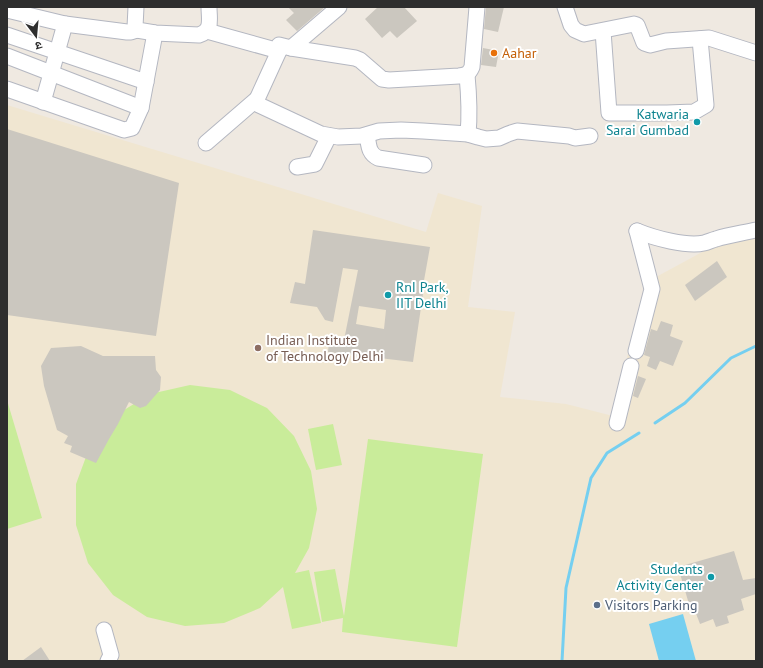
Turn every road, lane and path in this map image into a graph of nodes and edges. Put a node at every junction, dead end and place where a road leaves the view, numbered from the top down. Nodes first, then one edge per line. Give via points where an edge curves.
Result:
1 (136, 7) edge
2 (209, 7) edge
3 (339, 7) edge
4 (477, 7) edge
5 (565, 7) edge
6 (7, 10) edge
7 (65, 24) junction
8 (137, 30) junction
9 (207, 31) junction
10 (603, 31) junction
11 (155, 33) junction
12 (7, 35) edge
13 (700, 38) junction
14 (285, 50) junction
15 (58, 51) junction
16 (756, 53) edge
17 (7, 56) edge
18 (51, 74) junction
19 (467, 75) junction
20 (146, 82) junction
21 (7, 89) edge
22 (257, 99) junction
23 (43, 102) junction
24 (141, 108) junction
25 (367, 134) junction
26 (468, 134) junction
27 (329, 136) junction
28 (590, 136) dead end
29 (206, 143) dead end
30 (424, 165) dead end
31 (297, 167) dead end
32 (756, 230) edge
33 (636, 351) dead end
34 (631, 366) dead end
35 (617, 423) dead end
36 (104, 630) dead end
37 (108, 661) edge

1 - 8 street
2 - 9 street
3 - 14 street
4 - 19 street via 472,67
5 - 10 street via 571,26 575,30 584,34
6 - 7 street
7 - 8 street via 127,32
7 - 15 street
8 - 11 street
9 - 11 street via 199,35
9 - 14 street
10 - 13 street via 634,24 637,25 644,43 650,45
10 - 13 street via 609,113 694,112 706,105
11 - 20 street
12 - 15 street
13 - 16 street via 709,38
14 - 19 street via 355,58 382,79 389,80
14 - 22 street
15 - 18 street
15 - 20 street
17 - 18 street
18 - 23 street
18 - 24 street
19 - 26 street via 470,110
20 - 24 street
21 - 23 street
22 - 27 street via 259,105
22 - 29 street
23 - 24 street via 124,130 132,128
25 - 26 street via 401,130
25 - 27 street
25 - 30 street via 373,156
26 - 28 street via 486,139 499,138 517,131 575,138
27 - 31 street via 315,164
32 - 33 street via 695,244 637,232 652,289
34 - 35 street
36 - 37 street via 111,655

